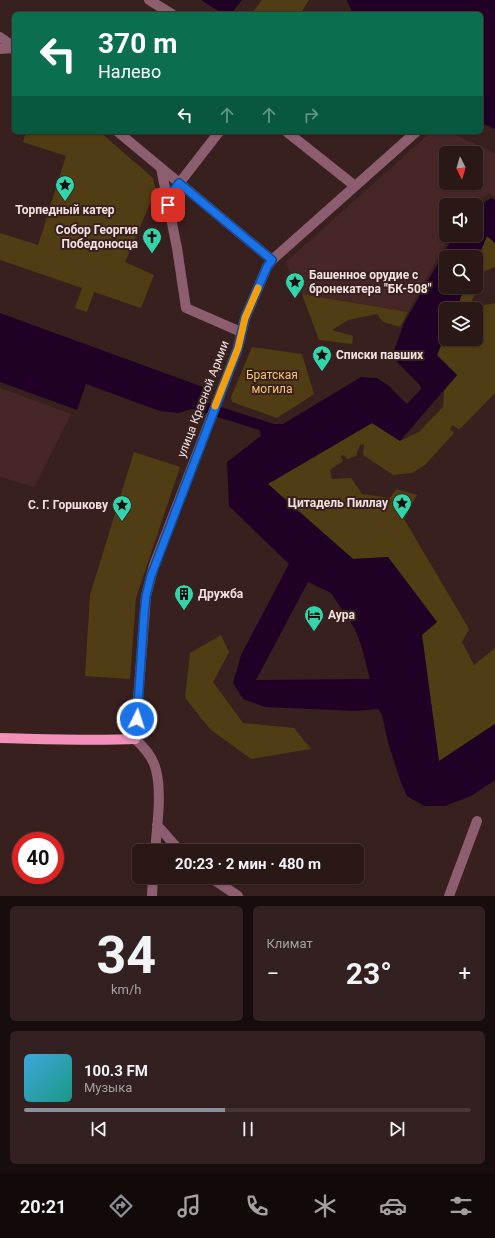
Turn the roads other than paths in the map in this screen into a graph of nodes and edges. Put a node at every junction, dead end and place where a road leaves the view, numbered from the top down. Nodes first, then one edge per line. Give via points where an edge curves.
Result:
1 (149, 0) edge
2 (169, 12) edge
3 (0, 37) edge
4 (12, 46) edge
5 (12, 48) edge
6 (0, 49) edge
7 (120, 134) edge
8 (217, 134) edge
9 (290, 134) edge
10 (414, 134) edge
11 (161, 168) junction
12 (179, 183) junction
13 (355, 186) junction
14 (167, 199) junction
15 (272, 260) junction
16 (241, 332) junction
17 (0, 738) edge
18 (135, 739) junction
19 (477, 821) dead end
20 (157, 825) junction
21 (156, 844) edge
22 (174, 844) edge
23 (153, 884) edge
24 (220, 884) edge
25 (152, 896) edge
26 (238, 896) edge
27 (449, 896) edge

1 - 2 street
3 - 4 street
5 - 6 street
7 - 11 street
8 - 12 street
9 - 13 street
10 - 13 street, улица Красной Армии
11 - 12 street
11 - 14 street
12 - 14 street
12 - 15 street
13 - 15 street, улица Красной Армии
14 - 16 street via 186,308
15 - 16 street, улица Красной Армии
16 - 18 street, улица Красной Армии via 238,348 149,581
17 - 18 main road
18 - 20 street via 144,746 156,770
19 - 27 street
20 - 21 street
20 - 22 street
23 - 25 street
24 - 26 street

